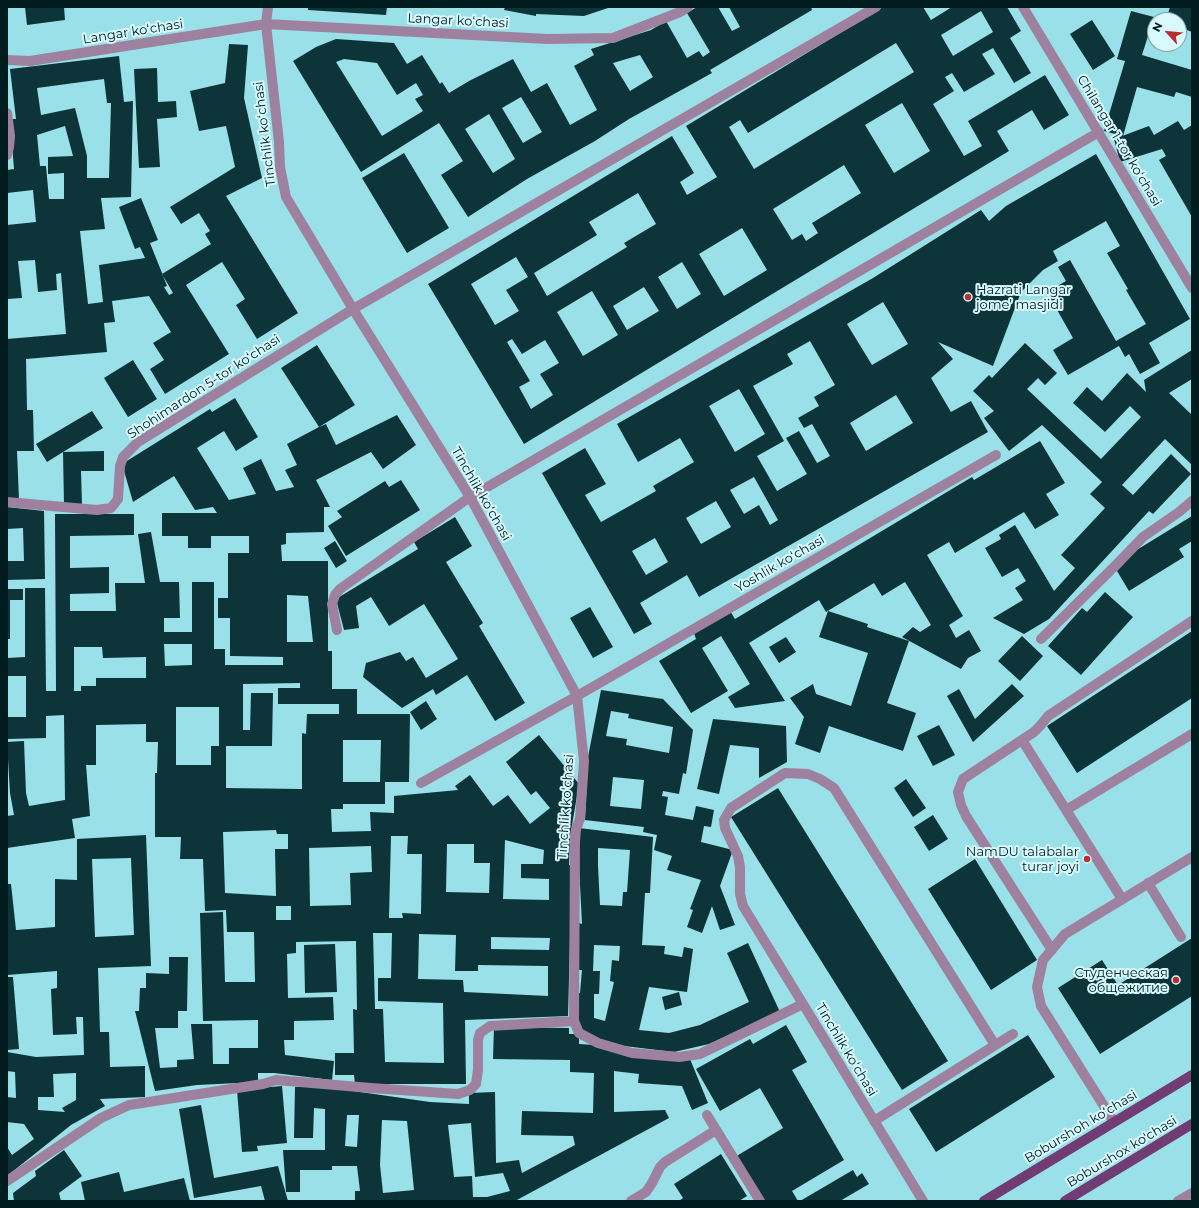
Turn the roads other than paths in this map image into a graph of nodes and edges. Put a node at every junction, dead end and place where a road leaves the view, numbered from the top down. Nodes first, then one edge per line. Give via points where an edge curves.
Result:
1 (268, 7) edge
2 (688, 7) edge
3 (876, 7) edge
4 (1023, 7) edge
5 (266, 24) junction
6 (7, 60) edge
7 (7, 113) edge
8 (1099, 132) junction
9 (7, 155) edge
10 (1192, 288) edge
11 (353, 308) junction
12 (996, 455) dead end
13 (470, 496) junction
14 (1192, 501) edge
15 (7, 502) edge
16 (1192, 621) edge
17 (337, 630) dead end
18 (1041, 639) dead end
19 (577, 696) junction
20 (1192, 734) edge
21 (1022, 740) junction
22 (421, 783) dead end
23 (1066, 810) junction
24 (1192, 857) edge
25 (1148, 883) junction
26 (1122, 899) junction
27 (1181, 937) dead end
28 (1052, 950) junction
29 (803, 1004) junction
30 (574, 1021) junction
31 (1013, 1034) dead end
32 (995, 1046) junction
33 (1192, 1075) edge
34 (707, 1115) dead end
35 (874, 1121) junction
36 (1114, 1122) junction
37 (1192, 1124) edge
38 (716, 1130) junction
39 (7, 1182) edge
40 (1192, 1193) edge
41 (632, 1201) edge
42 (760, 1201) edge
43 (923, 1201) edge
44 (984, 1201) edge
45 (1065, 1201) edge
46 (1178, 1201) edge

1 - 5 street, Tinchlik koʻchasi
2 - 5 street, Langar koʻchasi via 613,38 547,39
3 - 11 street
4 - 8 street, Chilangar 1-tor koʻchasi
5 - 6 street, Langar koʻchasi via 30,61
5 - 11 street, Tinchlik koʻchasi via 280,167 286,197
7 - 9 street via 10,136
8 - 10 street, Chilangar 1-tor koʻchasi
8 - 13 street
11 - 13 street, Tinchlik koʻchasi
11 - 15 street, Shohimardon 5-tor koʻchasi via 138,442 122,457 118,499 111,508 96,510
12 - 19 street, Yoshlik koʻchasi
13 - 17 street via 340,589 332,604
13 - 19 street, Tinchlik koʻchasi
14 - 18 street via 1143,537
16 - 21 street via 1048,716
19 - 22 street, Yoshlik koʻchasi
19 - 30 street, Tinchlik koʻchasi via 584,761 580,819 575,841
20 - 23 street
21 - 23 street
21 - 28 street via 963,779 958,792 966,816
23 - 26 street
24 - 25 street
25 - 26 street
25 - 27 street
26 - 28 street via 1065,934
28 - 36 street via 1043,960 1038,987 1041,1006
29 - 30 street, Tinchlik koʻchasi via 700,1054 679,1056 632,1054 598,1043 579,1033
29 - 32 street via 743,906 738,856 724,824 731,808 785,773 795,772 820,778 834,788
29 - 35 street, Tinchlik koʻchasi
30 - 39 street via 490,1026 480,1033 478,1040 476,1084 470,1090 458,1094 276,1080 129,1105 101,1118
31 - 32 street
32 - 35 street
33 - 36 main road, Boburshoh koʻchasi
34 - 38 street
35 - 43 street, Tinchlik koʻchasi
36 - 44 main road, Boburshoh koʻchasi
37 - 45 main road, Boburshox ko'chasi
38 - 41 street via 660,1167 646,1192
38 - 42 street
40 - 46 street

